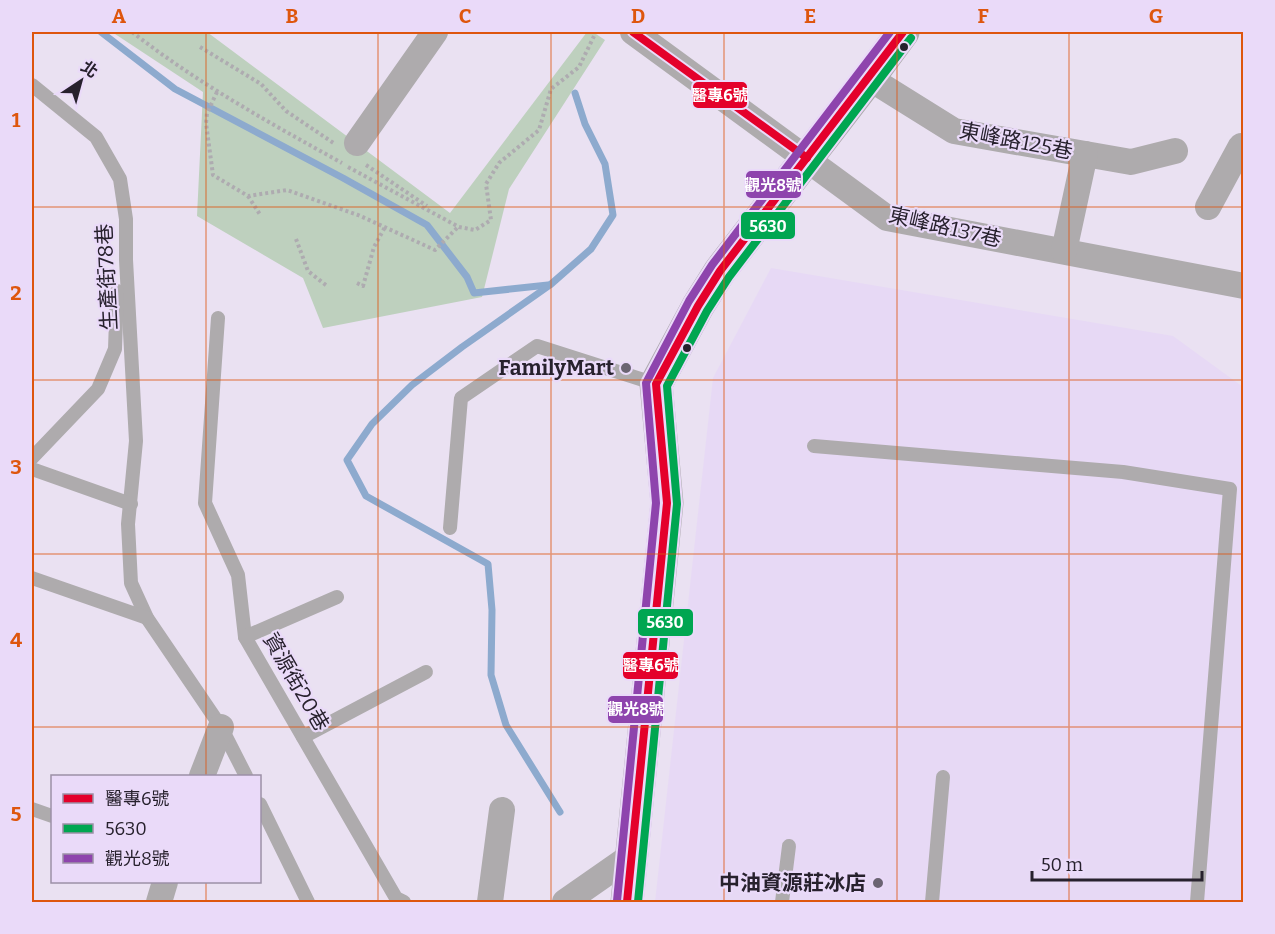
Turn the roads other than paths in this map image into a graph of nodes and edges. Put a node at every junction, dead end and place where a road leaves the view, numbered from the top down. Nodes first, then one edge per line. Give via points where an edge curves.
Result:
1 (435, 32) edge
2 (633, 32) edge
3 (903, 32) edge
4 (869, 78) junction
5 (32, 85) edge
6 (1244, 147) edge
7 (352, 150) road end
8 (1175, 151) dead end
9 (1085, 154) junction
10 (807, 158) junction
11 (1208, 207) dead end
12 (1064, 251) junction
13 (1244, 286) edge
14 (117, 291) dead end
15 (218, 318) dead end
16 (656, 384) junction
17 (814, 446) dead end
18 (32, 458) edge
19 (32, 469) edge
20 (131, 504) junction
21 (450, 528) dead end
22 (32, 578) edge
23 (337, 597) dead end
24 (147, 618) junction
25 (245, 637) junction
26 (426, 672) dead end
27 (221, 727) junction
28 (303, 737) junction
29 (203, 775) edge
30 (245, 775) edge
31 (944, 777) dead end
32 (261, 806) edge
33 (32, 809) edge
34 (502, 810) dead end
35 (51, 816) edge
36 (789, 846) dead end
37 (631, 856) junction
38 (165, 883) edge
39 (159, 903) edge
40 (308, 903) edge
41 (404, 903) edge
42 (490, 903) edge
43 (566, 903) edge
44 (627, 903) edge
45 (783, 903) edge
46 (932, 903) edge
47 (1197, 903) edge

1 - 7 street
2 - 10 street, 東峰路137巷
3 - 4 main road
4 - 9 street, 東峰路125巷 via 954,131
4 - 10 main road
5 - 20 lane, 生產街78巷 via 96,137 120,179 126,219 136,441
6 - 11 street via 1241,146
8 - 9 street, 東峰路125巷 via 1131,162
9 - 12 street
10 - 12 street, 東峰路137巷 via 887,218
10 - 16 main road via 720,270
12 - 13 street, 東峰路137巷
14 - 18 lane, 生產街78巷 via 115,348 98,389
15 - 25 lane, 資源街20巷 via 205,503 238,575
16 - 21 lane via 537,346 461,398
16 - 37 main road via 667,503
17 - 47 lane via 1123,472 1230,489
19 - 20 lane
20 - 24 lane, 生產街78巷 via 131,583
22 - 24 lane
23 - 25 lane
24 - 27 lane, 生產街78巷
25 - 28 lane, 資源街20巷
26 - 28 lane
27 - 29 street
27 - 30 lane, 生產街78巷
28 - 41 lane, 資源街20巷 via 396,898
31 - 46 lane
32 - 40 lane
33 - 35 lane
34 - 42 street
36 - 45 lane
37 - 43 street
37 - 44 main road
38 - 39 street

